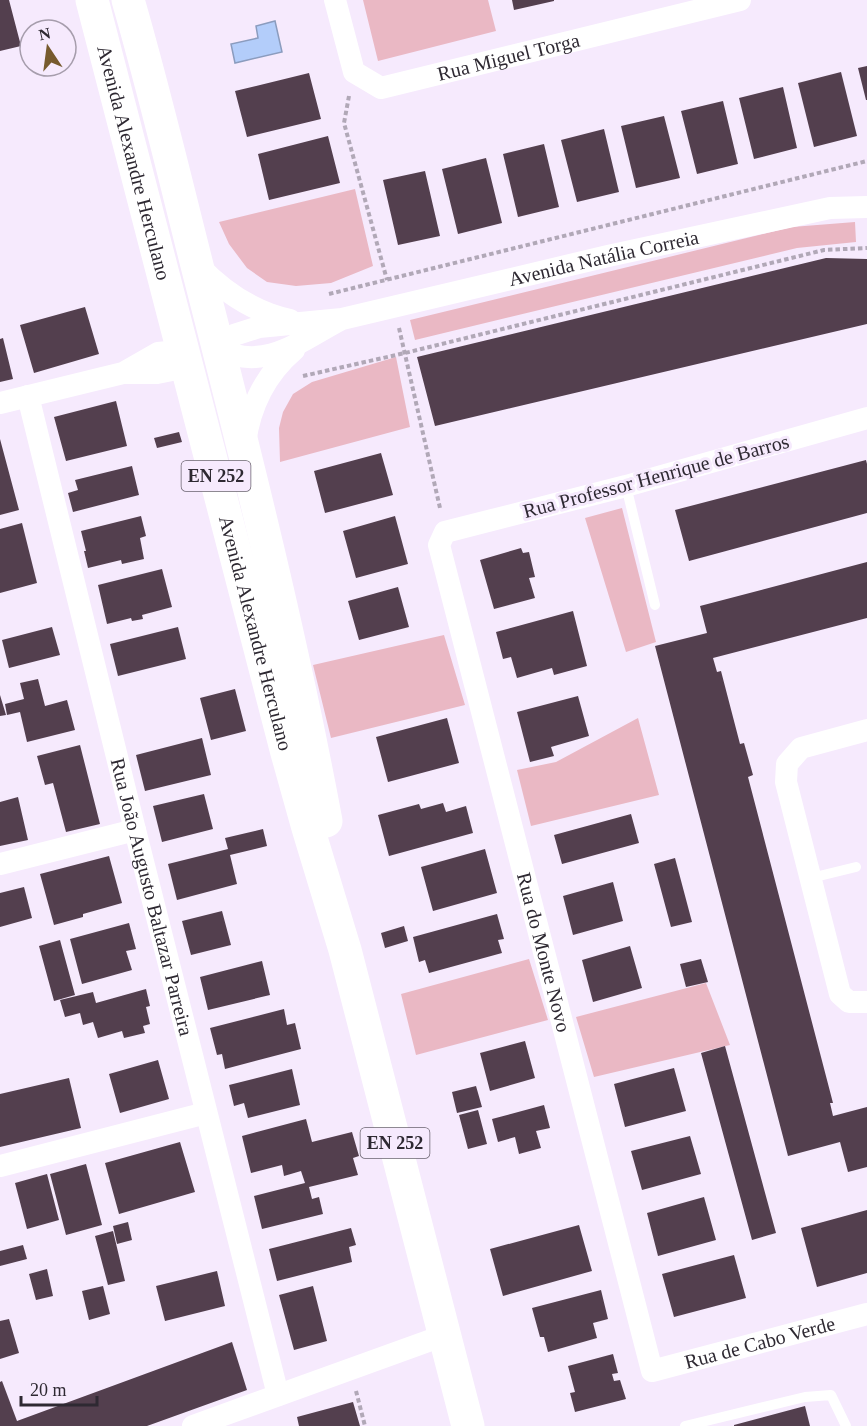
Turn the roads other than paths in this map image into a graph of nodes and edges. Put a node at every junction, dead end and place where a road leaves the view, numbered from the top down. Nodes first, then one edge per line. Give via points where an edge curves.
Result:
1 (92, 0) edge
2 (128, 0) edge
3 (335, 0) edge
4 (740, 0) edge
5 (867, 207) edge
6 (196, 263) junction
7 (308, 332) junction
8 (219, 349) junction
9 (185, 357) junction
10 (28, 396) junction
11 (0, 403) edge
12 (867, 418) edge
13 (244, 450) junction
14 (626, 486) junction
15 (445, 532) joint
16 (655, 604) dead end
17 (867, 730) edge
18 (135, 830) junction
19 (0, 864) edge
20 (856, 867) dead end
21 (811, 878) junction
22 (345, 950) junction
23 (867, 1002) edge
24 (206, 1113) junction
25 (0, 1166) edge
26 (867, 1314) edge
27 (445, 1335) junction
28 (652, 1371) joint
29 (278, 1395) junction
30 (193, 1426) edge
31 (468, 1426) edge
32 (686, 1426) edge
33 (846, 1426) edge

1 - 9 main road, Avenida Alexandre Herculano / EN 252
2 - 6 main road, Avenida Alexandre Herculano / EN 252
3 - 4 street, Rua Miguel Torga via 354,72 381,88
5 - 7 street, Avenida Natália Correia via 830,208 597,258 342,319
6 - 7 street, Avenida Natália Correia via 218,285 251,307
6 - 8 main road, Avenida Alexandre Herculano / EN 252
7 - 8 street, Avenida Natália Correia via 273,325 234,335
7 - 13 street via 264,384 251,416
8 - 9 main road
8 - 13 main road, Avenida Alexandre Herculano / EN 252
9 - 10 street via 172,370 123,373
9 - 22 main road, Avenida Alexandre Herculano / EN 252 via 295,783
10 - 11 street
10 - 18 street, Rua João Augusto Baltazar Parreira
12 - 14 street, Rua Professor Henrique de Barros
13 - 22 main road, Avenida Alexandre Herculano / EN 252 via 312,748
14 - 15 street, Rua Professor Henrique de Barros
14 - 16 lane
15 - 28 street, Rua do Monte Novo via 439,545
17 - 21 street via 801,748 787,764 786,782
18 - 19 street
18 - 24 street, Rua João Augusto Baltazar Parreira
20 - 21 lane
21 - 23 street via 840,994 849,1002
22 - 27 main road, Avenida Alexandre Herculano / EN 252
24 - 25 street
24 - 29 street, Rua João Augusto Baltazar Parreira
26 - 28 street, Rua de Cabo Verde
27 - 29 street
27 - 31 main road, Avenida Alexandre Herculano / EN 252
29 - 30 street
32 - 33 lane via 805,1397 831,1395

